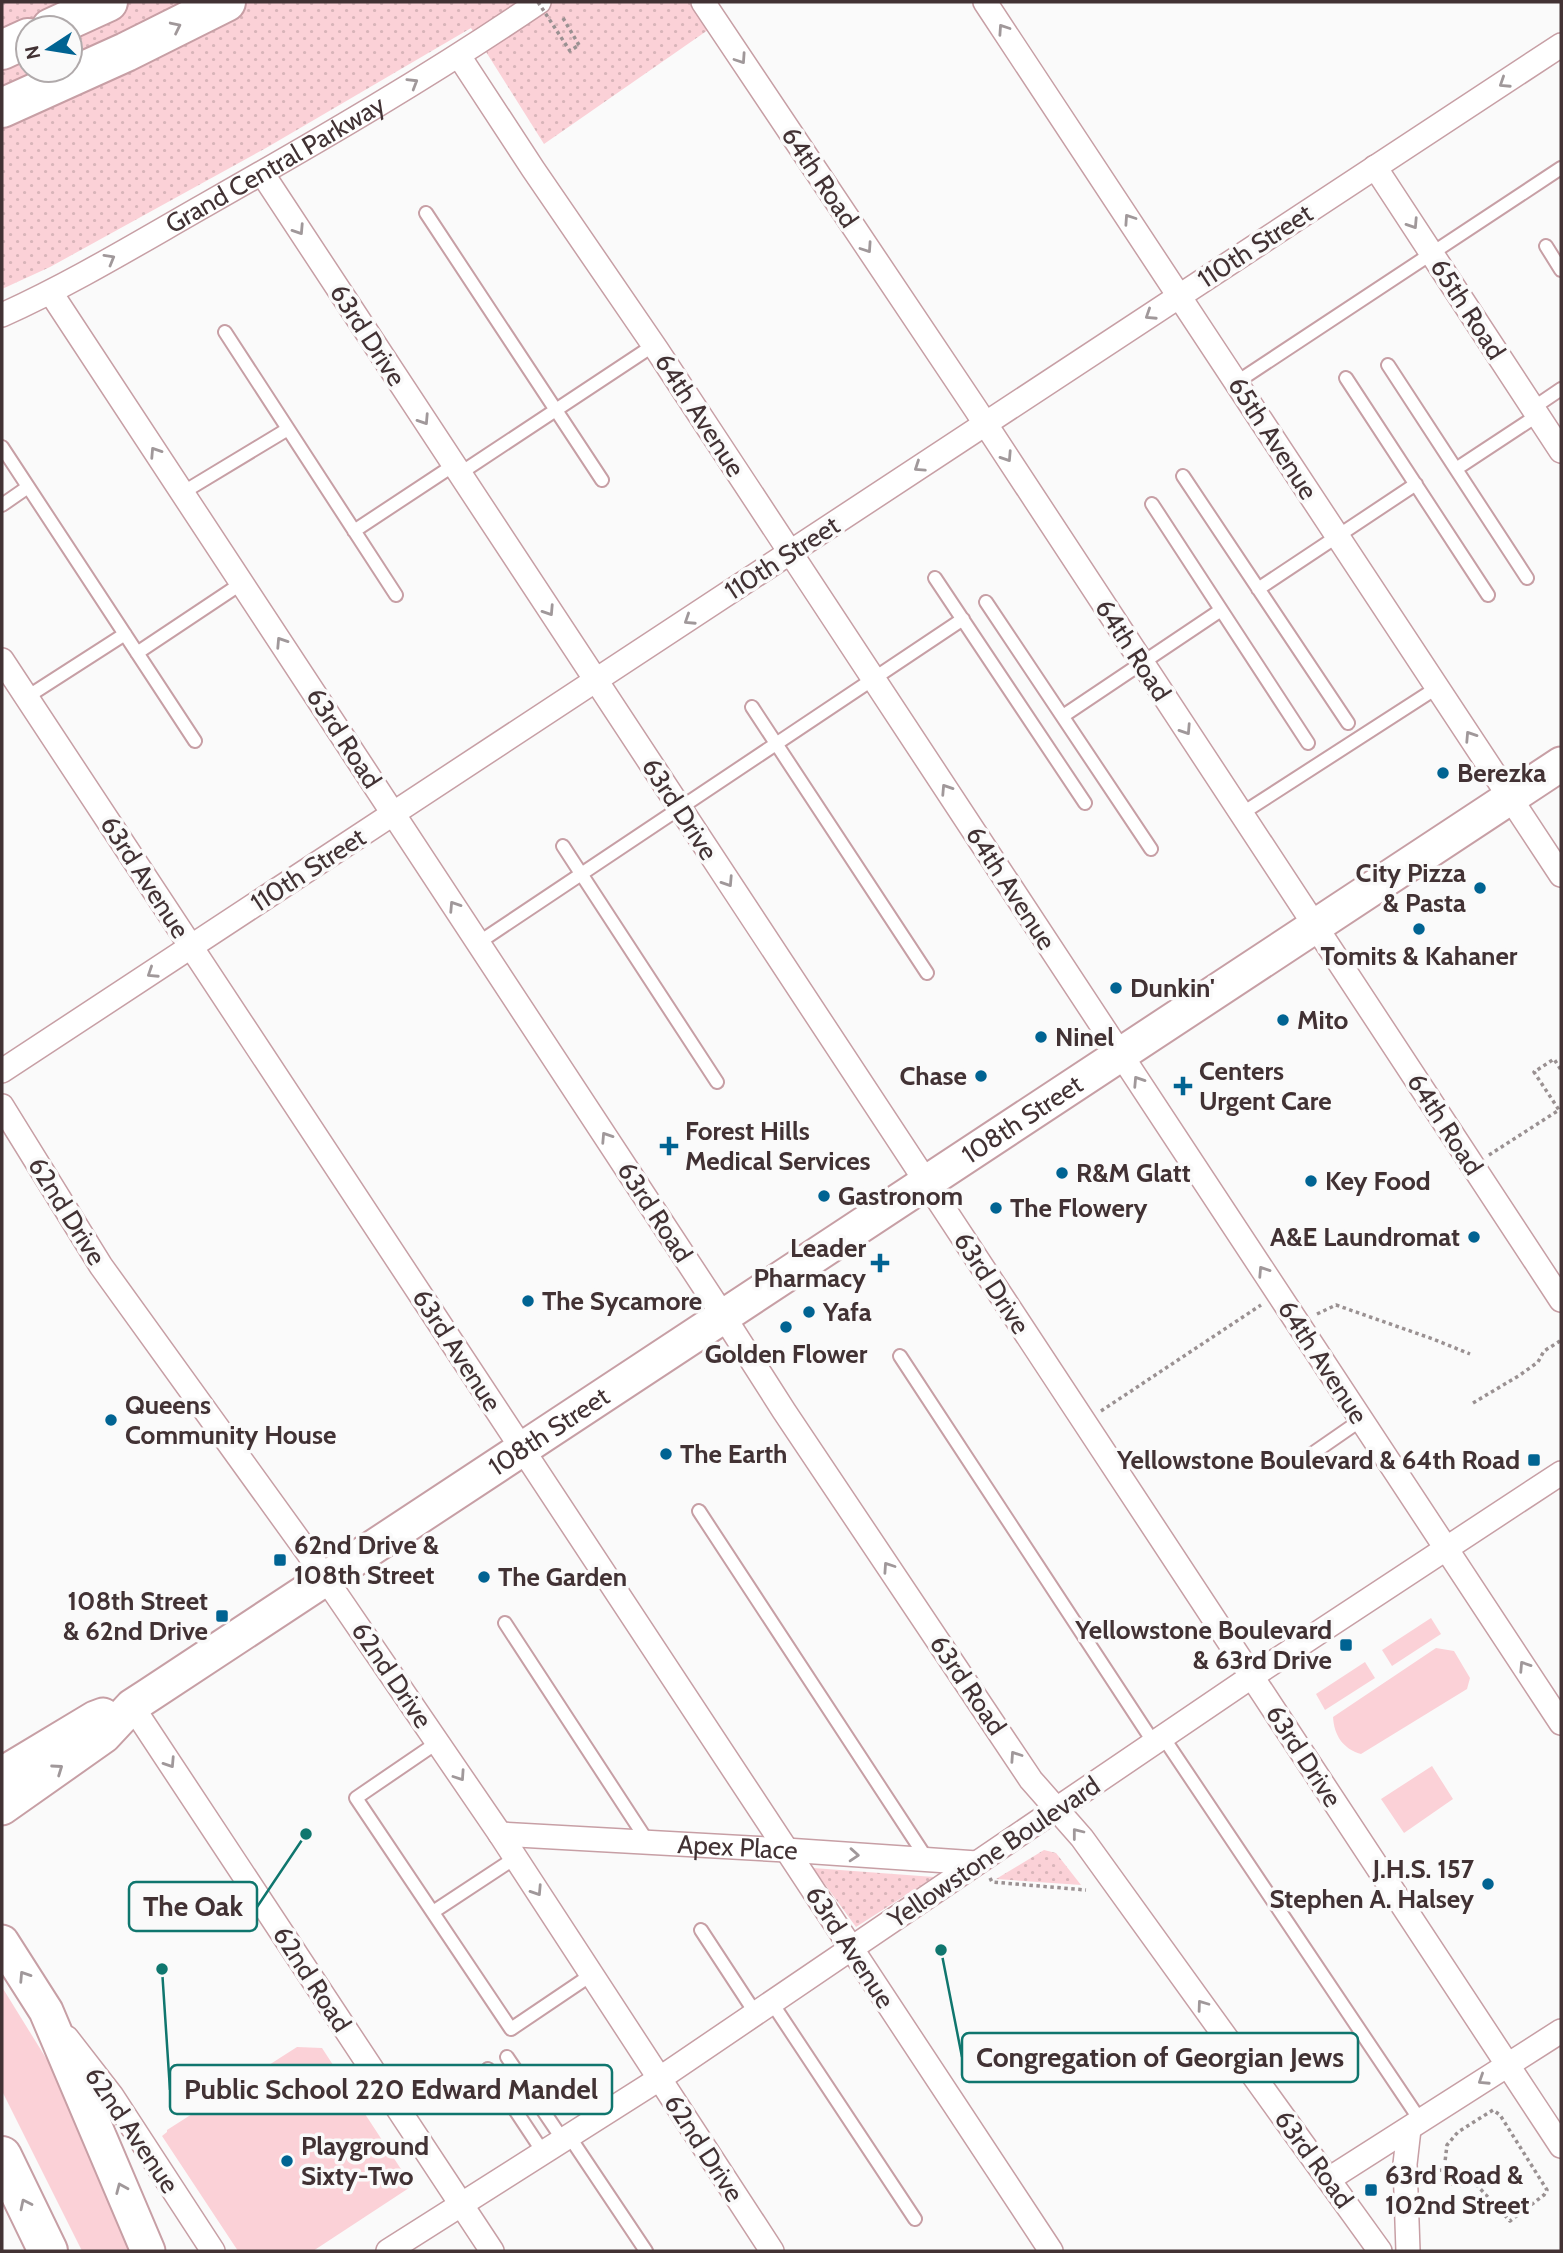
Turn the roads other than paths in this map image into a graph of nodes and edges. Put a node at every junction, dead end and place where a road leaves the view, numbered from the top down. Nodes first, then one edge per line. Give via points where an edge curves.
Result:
1 (108, 2) edge
2 (226, 2) edge
3 (538, 2) edge
4 (703, 2) edge
5 (985, 2) edge
6 (82, 14) edge
7 (1561, 45) edge
8 (126, 52) junction
9 (459, 56) junction
10 (2, 108) edge
11 (2, 122) edge
12 (1375, 167) junction
13 (1561, 168) edge
14 (262, 173) junction
15 (426, 213) dead end
16 (1546, 246) dead end
17 (1432, 255) junction
18 (1561, 270) edge
19 (51, 293) junction
20 (1180, 296) junction
21 (2, 315) edge
22 (225, 332) dead end
23 (654, 345) junction
24 (1388, 365) dead end
25 (1346, 377) dead end
26 (1237, 382) junction
27 (1561, 389) edge
28 (556, 410) junction
29 (1535, 412) junction
30 (985, 424) junction
31 (288, 429) junction
32 (2, 447) edge
33 (1561, 451) edge
34 (1456, 469) junction
35 (456, 470) junction
36 (1183, 476) dead end
37 (602, 481) dead end
38 (1416, 484) junction
39 (28, 487) junction
40 (183, 493) junction
41 (1152, 503) dead end
42 (2, 505) edge
43 (354, 531) junction
44 (1338, 536) junction
45 (791, 553) junction
46 (935, 578) dead end
47 (1527, 578) dead end
48 (242, 583) junction
49 (1258, 589) junction
50 (396, 595) dead end
51 (1488, 595) dead end
52 (986, 602) dead end
53 (1221, 610) junction
54 (963, 619) junction
55 (125, 634) junction
56 (137, 653) junction
57 (2, 660) edge
58 (1142, 663) junction
59 (874, 679) junction
60 (595, 681) junction
61 (1438, 687) junction
62 (27, 698) junction
63 (752, 707) dead end
64 (1063, 716) junction
65 (1348, 723) dead end
66 (195, 741) dead end
67 (1308, 743) dead end
68 (777, 745) junction
69 (1561, 764) edge
70 (1510, 798) junction
71 (1085, 803) dead end
72 (680, 809) junction
73 (393, 813) junction
74 (1241, 814) junction
75 (563, 846) dead end
76 (1151, 849) dead end
77 (581, 874) junction
78 (1561, 875) edge
79 (1315, 927) junction
80 (478, 943) junction
81 (191, 947) junction
82 (927, 973) dead end
83 (1121, 1054) junction
84 (2, 1071) edge
85 (717, 1082) dead end
86 (2, 1106) edge
87 (926, 1182) junction
88 (1561, 1300) edge
89 (724, 1317) junction
90 (900, 1356) dead end
91 (1361, 1420) junction
92 (522, 1449) junction
93 (1308, 1456) dead end
94 (1561, 1473) edge
95 (699, 1511) dead end
96 (1446, 1549) junction
97 (326, 1578) junction
98 (505, 1623) dead end
99 (1251, 1677) junction
100 (132, 1706) junction
101 (1561, 1723) edge
102 (1158, 1740) junction
103 (438, 1742) junction
104 (9, 1764) edge
105 (2, 1808) edge
106 (1058, 1808) junction
107 (500, 1834) junction
108 (648, 1842) junction
109 (786, 1850) junction
110 (515, 1858) junction
111 (928, 1860) junction
112 (983, 1871) junction
113 (433, 1912) junction
114 (701, 1930) dead end
115 (2, 1942) edge
116 (852, 1950) junction
117 (591, 1975) junction
118 (764, 2008) junction
119 (46, 2011) junction
120 (1561, 2031) edge
121 (507, 2057) dead end
122 (1507, 2064) junction
123 (488, 2069) dead end
124 (659, 2079) junction
125 (1415, 2125) junction
126 (566, 2138) junction
127 (1561, 2146) edge
128 (543, 2152) junction
129 (2, 2156) edge
130 (1329, 2179) junction
131 (462, 2204) junction
132 (915, 2219) dead end
133 (48, 2251) edge
134 (148, 2251) edge
135 (213, 2251) edge
136 (388, 2251) edge
137 (492, 2251) edge
138 (646, 2251) edge
139 (772, 2251) edge
140 (1051, 2251) edge
141 (1380, 2251) edge
142 (1408, 2251) edge

1 - 6 highway
8 -> 2 highway
3 - 9 street, Grand Central Parkway
4 -> 30 street, 64th Road
20 -> 5 street, 65th Avenue
7 -> 12 street, 110th Street
8 - 10 highway
8 - 11 highway
14 -> 9 street, Grand Central Parkway
9 - 23 street, 64th Avenue
12 -> 17 street, 65th Road
12 - 20 street, 110th Street
13 - 17 lane
19 -> 14 street, Grand Central Parkway
14 -> 35 street, 63rd Drive
15 - 28 lane
16 - 18 lane
17 - 26 lane
17 - 29 street, 65th Road
19 - 21 street, Grand Central Parkway
40 -> 19 street, 63rd Road
20 - 26 street, 65th Avenue
20 -> 30 street, 110th Street
22 - 31 lane
23 - 28 lane
23 - 45 street, 64th Avenue
24 - 34 lane
25 - 38 lane
26 - 44 street, 65th Avenue
27 - 29 lane
28 - 35 lane
28 - 37 lane
29 - 33 street, 65th Road
29 - 34 lane
30 -> 45 street, 110th Street
30 -> 58 street, 64th Road
31 - 40 lane
31 - 43 lane
32 - 39 lane
34 - 47 lane
35 - 43 lane
35 -> 60 street, 63rd Drive
36 - 49 lane
38 - 44 lane
38 - 51 lane
39 - 42 lane
39 - 55 lane
40 - 48 street, 63rd Road
41 - 53 lane
43 - 50 lane
44 - 49 lane
44 - 61 street, 65th Avenue
45 - 59 street, 64th Avenue
45 -> 60 street, 110th Street
46 - 54 lane
48 - 56 lane
73 -> 48 street, 63rd Road
49 - 65 lane
52 - 64 lane
53 - 58 lane
53 - 67 lane
54 - 59 lane
54 - 71 lane
55 - 56 lane
55 - 62 lane
56 - 66 lane
57 - 62 street, 63rd Avenue
58 - 64 lane
58 -> 74 street, 64th Road
59 - 68 lane
83 -> 59 street, 64th Avenue
60 - 72 street, 63rd Drive
60 - 73 street, 110th Street
70 -> 61 street, 65th Avenue
61 - 74 lane
62 - 81 street, 63rd Avenue
63 - 68 lane
64 - 76 lane
68 - 72 lane
68 - 82 lane
69 - 70 main road, 108th Street
70 - 78 street, 65th Avenue
70 - 79 main road, 108th Street
72 - 77 lane
72 -> 87 street, 63rd Drive
80 -> 73 street, 63rd Road
73 - 81 street, 110th Street
74 - 79 street, 64th Road
75 - 77 lane
77 - 80 lane
77 - 85 lane
79 - 83 main road, 108th Street
79 - 88 street, 64th Road
89 -> 80 street, 63rd Road
81 -> 84 street, 110th Street
81 - 92 street, 63rd Avenue
83 - 87 main road, 108th Street
91 -> 83 street, 64th Avenue
86 - 97 street, 62nd Drive via 101,1266
87 - 89 main road, 108th Street
87 - 99 street, 63rd Drive
89 - 92 main road, 108th Street
106 -> 89 street, 63rd Road via 1031,1780
90 - 102 lane
91 - 93 lane
91 - 96 street, 64th Avenue
92 - 97 main road, 108th Street
92 - 109 street, 63rd Avenue
94 - 96 street, Yellowstone Boulevard
95 - 111 lane
96 - 99 street, Yellowstone Boulevard
101 -> 96 street, 64th Avenue
97 - 100 main road, 108th Street
97 - 103 street, 62nd Drive
98 - 108 lane
99 - 102 street, Yellowstone Boulevard
99 - 122 street, 63rd Drive
100 - 104 main road, 108th Street via 95,1718
105 -> 100 main road, 108th Street via 104,1737
100 -> 131 street, 62nd Road
102 - 106 street, Yellowstone Boulevard
102 - 125 lane
103 -> 107 street, 62nd Drive
103 - 113 lane via 356,1798
106 - 112 street, Yellowstone Boulevard
130 -> 106 street, 63rd Road
107 - 108 street, Apex Place
107 - 110 street, 62nd Drive
108 - 109 street, Apex Place
109 -> 111 street, Apex Place
109 - 116 street, 63rd Avenue
110 - 113 lane
110 -> 117 street, 62nd Drive
111 - 112 street, Apex Place
112 - 116 street, Yellowstone Boulevard
113 - 117 lane via 511,2029
114 - 118 lane
119 -> 115 main road
116 - 118 street, Yellowstone Boulevard
116 - 140 street, 63rd Avenue
117 - 124 street, 62nd Drive
118 - 124 street, Yellowstone Boulevard
118 - 132 lane
134 -> 119 main road
119 - 135 street, 62nd Avenue via 112,2096
120 - 122 street
121 - 126 lane
122 -> 125 street
122 - 127 street, 63rd Drive
123 - 128 lane
124 - 126 street, Yellowstone Boulevard
124 - 139 street, 62nd Drive
125 - 130 street
125 - 142 street via 1405,2164
126 - 128 street, Yellowstone Boulevard
126 - 138 lane
128 - 131 street, Yellowstone Boulevard
133 -> 129 highway
130 - 141 street, 63rd Road
131 - 136 street, Yellowstone Boulevard
131 - 137 street, 62nd Road

